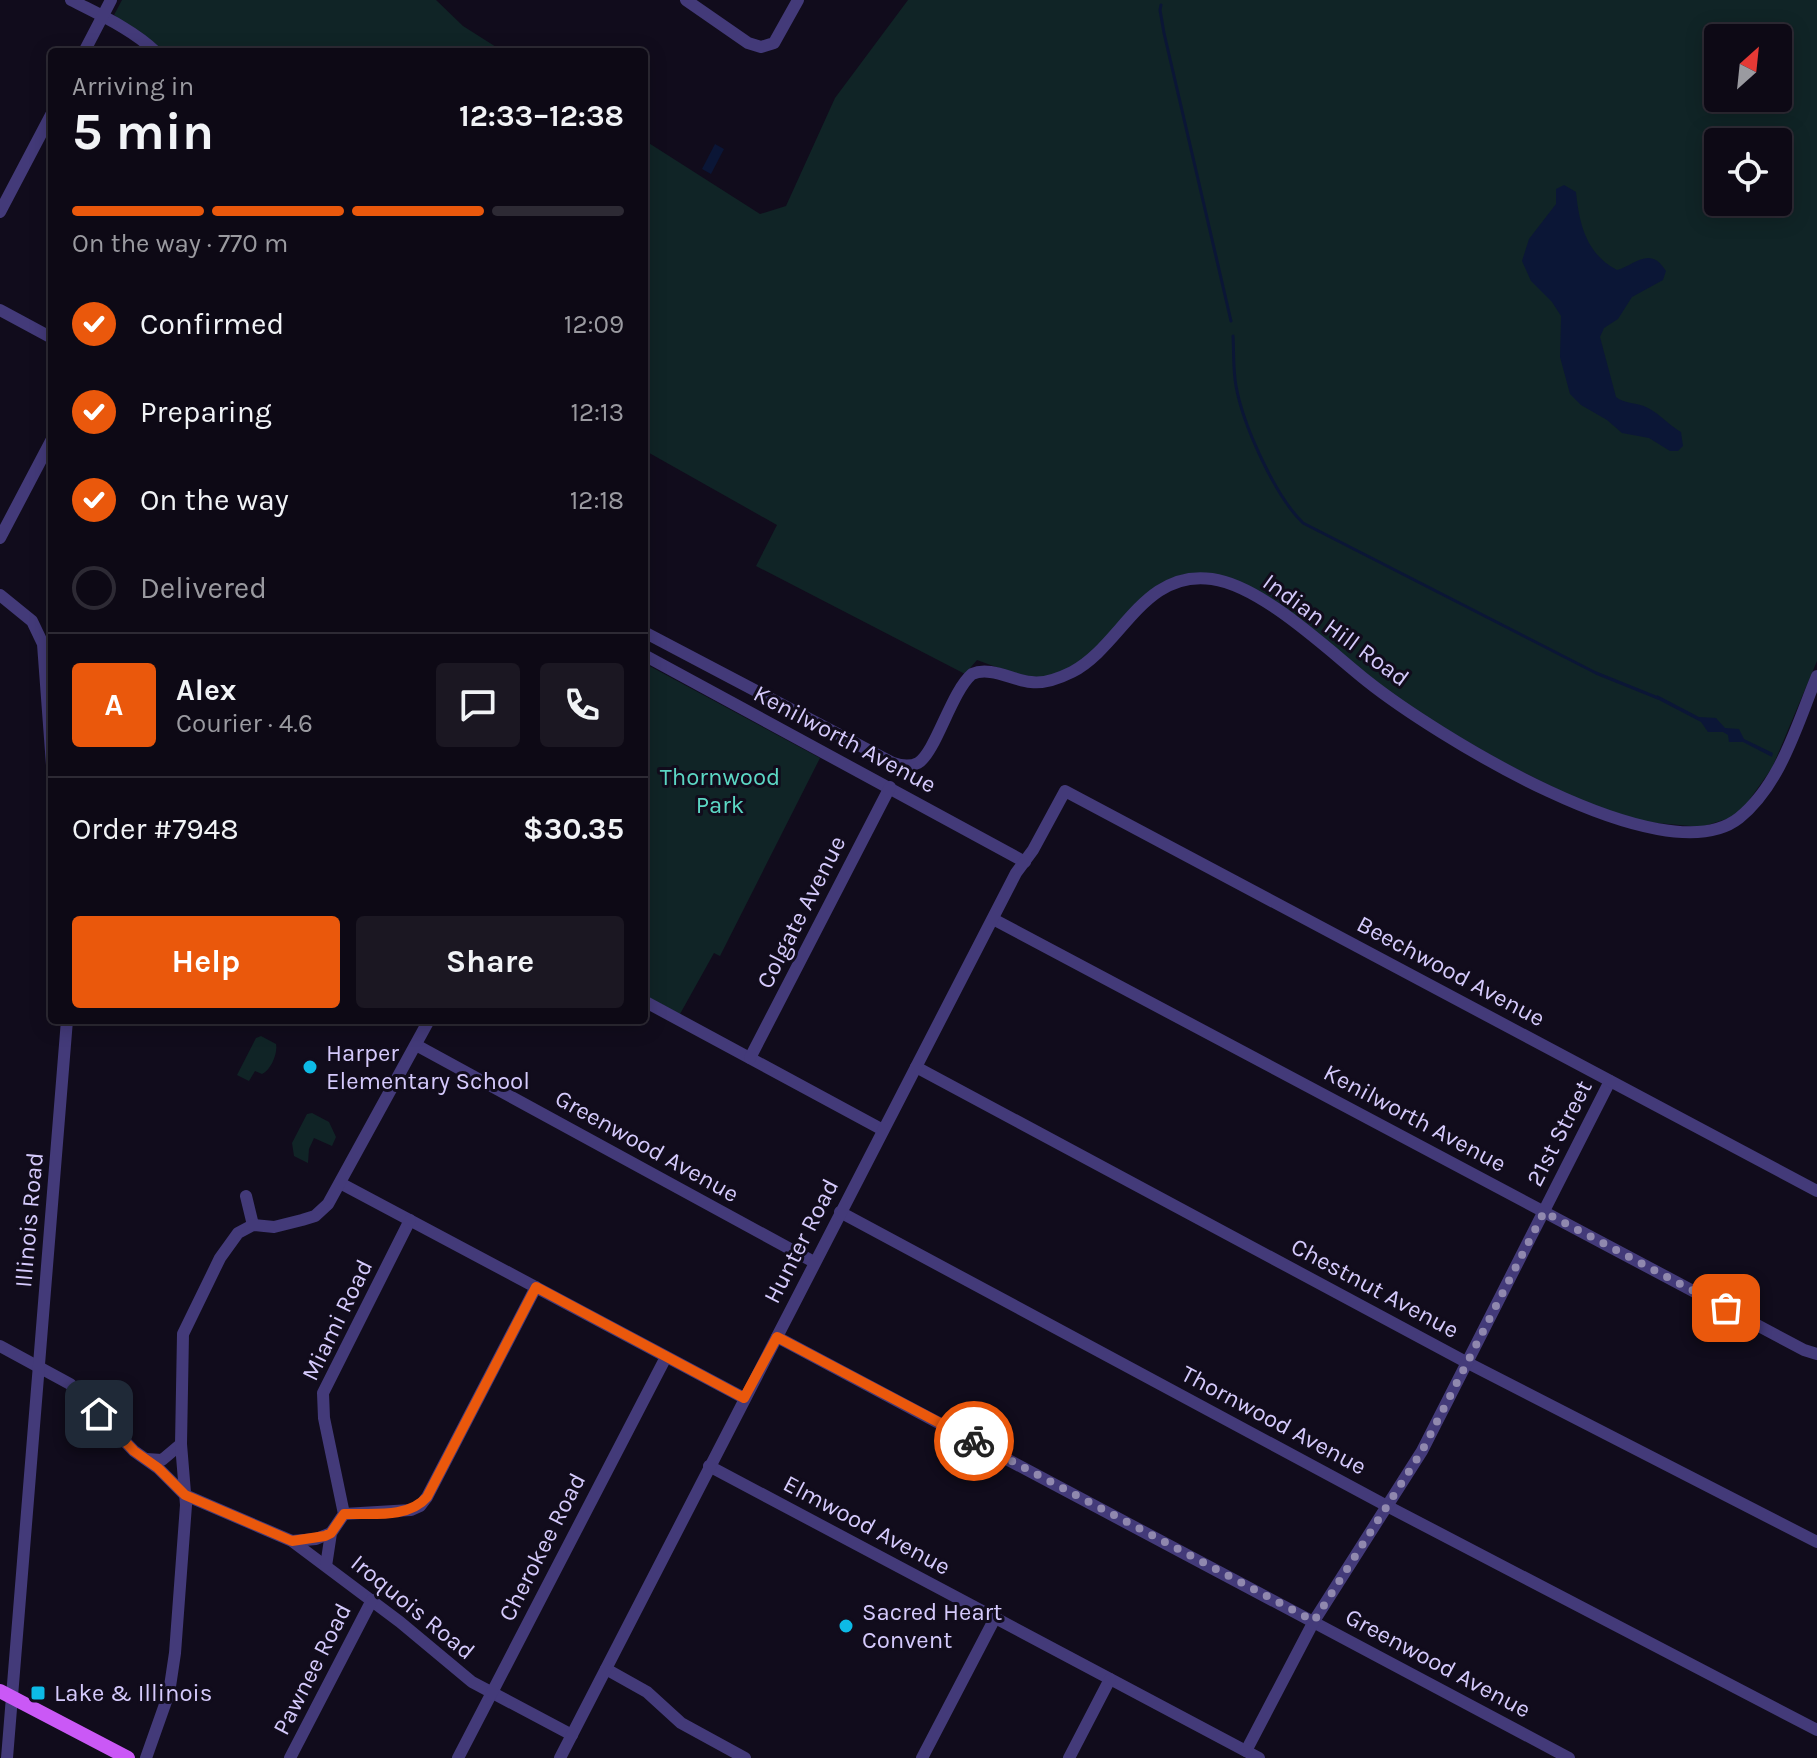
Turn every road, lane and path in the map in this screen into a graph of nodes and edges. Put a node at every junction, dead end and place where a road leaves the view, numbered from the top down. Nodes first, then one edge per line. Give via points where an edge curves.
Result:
1 (71, 0) edge
2 (111, 0) edge
3 (686, 0) edge
4 (798, 0) edge
5 (103, 16) junction
6 (86, 48) edge
7 (152, 48) edge
8 (48, 121) edge
9 (0, 212) edge
10 (0, 310) edge
11 (48, 336) edge
12 (48, 447) edge
13 (0, 538) edge
14 (0, 595) edge
15 (648, 634) edge
16 (648, 657) edge
17 (48, 676) edge
18 (1817, 676) edge
19 (890, 787) junction
20 (1065, 791) joint
21 (1025, 862) junction
22 (993, 919) junction
23 (648, 1003) edge
24 (67, 1024) edge
25 (427, 1024) edge
26 (416, 1045) junction
27 (750, 1058) junction
28 (916, 1067) junction
29 (1610, 1081) junction
30 (883, 1130) junction
31 (340, 1183) junction
32 (1817, 1191) edge
33 (246, 1196) dead end
34 (840, 1212) junction
35 (1544, 1212) junction
36 (410, 1220) junction
37 (253, 1225) junction
38 (814, 1262) junction
39 (536, 1287) junction
40 (777, 1337) junction
41 (0, 1346) edge
42 (1817, 1354) edge
43 (666, 1357) junction
44 (1466, 1362) junction
45 (39, 1367) junction
46 (744, 1398) junction
47 (181, 1444) junction
48 (146, 1459) junction
49 (709, 1466) junction
50 (185, 1495) junction
51 (1387, 1506) junction
52 (344, 1514) junction
53 (331, 1533) junction
54 (292, 1541) junction
55 (1817, 1542) edge
56 (326, 1566) junction
57 (372, 1600) junction
58 (995, 1618) junction
59 (1314, 1621) junction
60 (606, 1669) junction
61 (1110, 1679) junction
62 (6, 1694) edge
63 (491, 1694) junction
64 (1817, 1730) edge
65 (572, 1735) junction
66 (1246, 1751) junction
67 (7, 1758) edge
68 (128, 1758) edge
69 (146, 1758) edge
70 (290, 1758) edge
71 (458, 1758) edge
72 (560, 1758) edge
73 (745, 1758) edge
74 (922, 1758) edge
75 (1069, 1758) edge
76 (1259, 1758) edge
77 (1569, 1758) edge

1 - 5 street
2 - 5 street
3 - 4 street via 761,47 774,43
5 - 6 street
5 - 7 street
8 - 9 street
10 - 11 street
12 - 13 street
14 - 17 street via 39,631
15 - 18 street, Indian Hill Road via 893,763 910,766 924,758 972,674 1053,680 1085,662 1166,586 1185,578 1223,580 1267,602 1377,689 1503,766 1619,821 1687,832 1729,824 1760,796 1781,762
16 - 19 street, Kenilworth Avenue
19 - 21 street, Kenilworth Avenue
19 - 27 street, Colgate Avenue
20 - 21 street, Hunter Road
20 - 29 street, Beechwood Avenue
21 - 22 street, Hunter Road
22 - 28 street, Hunter Road
22 - 35 street, Kenilworth Avenue
23 - 27 street
24 - 45 street, Illinois Road
25 - 26 street
26 - 31 street
26 - 38 street, Greenwood Avenue
27 - 30 street
28 - 30 street, Hunter Road
28 - 44 street, Chestnut Avenue
29 - 32 street, Beechwood Avenue
29 - 35 street, 21st Street
30 - 34 street, Hunter Road
31 - 36 street
31 - 37 street via 315,1216 274,1227
33 - 37 street
34 - 38 street, Hunter Road
34 - 51 street, Thornwood Avenue
35 - 42 street, Kenilworth Avenue
35 - 44 street, 21st Street
36 - 39 street
36 - 52 street, Miami Road via 323,1393
37 - 47 street via 230,1243 183,1334
38 - 40 street, Hunter Road
39 - 43 street
39 - 52 street via 420,1506
40 - 46 street, Hunter Road
40 - 59 street, Greenwood Avenue
41 - 45 street, Iroquois Road
43 - 46 street
43 - 63 street, Cherokee Road
44 - 51 street, 21st Street via 1422,1451
44 - 55 street, Chestnut Avenue
45 - 48 street, Iroquois Road via 84,1396
45 - 62 street, Illinois Road
46 - 49 street, Hunter Road
47 - 48 street via 162,1460
47 - 50 street
48 - 50 street, Iroquois Road
49 - 58 street, Elmwood Avenue
49 - 60 street, Hunter Road
50 - 54 street, Iroquois Road
50 - 69 street via 172,1672
51 - 59 street, 21st Street
51 - 64 street, Thornwood Avenue
52 - 53 street
53 - 54 street
53 - 56 street
54 - 56 street, Iroquois Road
56 - 57 street, Iroquois Road
57 - 63 street, Iroquois Road
57 - 70 street, Pawnee Road
58 - 61 street, Elmwood Avenue
58 - 74 street
59 - 66 street, 21st Street
59 - 77 street, Greenwood Avenue
60 - 65 street, Hunter Road
60 - 73 street via 647,1692 681,1723
61 - 66 street, Elmwood Avenue
61 - 75 street
62 - 67 street, Illinois Road
62 - 68 main road
63 - 65 street, Iroquois Road
63 - 71 street, Cherokee Road
65 - 72 street, Hunter Road
66 - 76 street, Elmwood Avenue

